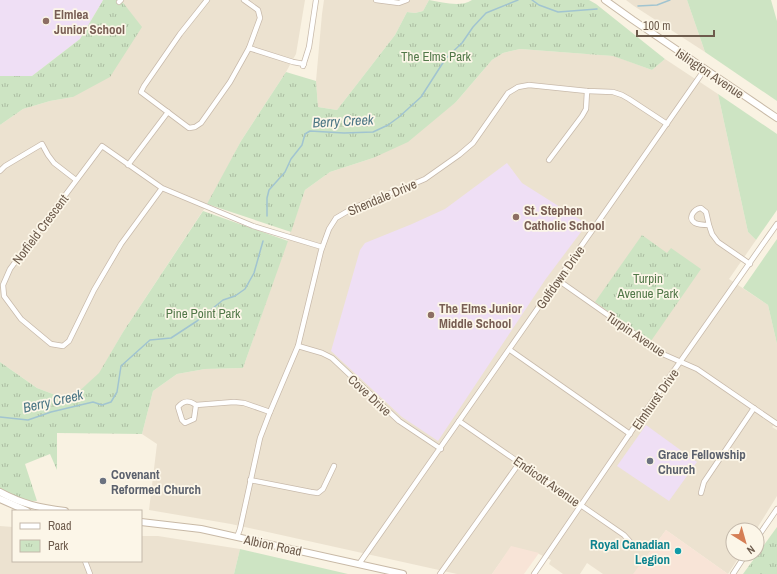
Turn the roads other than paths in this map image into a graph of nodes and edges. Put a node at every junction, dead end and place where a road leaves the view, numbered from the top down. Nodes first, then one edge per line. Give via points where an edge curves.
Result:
1 (207, 0) edge
2 (244, 0) edge
3 (316, 0) edge
4 (376, 0) edge
5 (407, 0) edge
6 (605, 0) edge
7 (249, 48) junction
8 (705, 69) junction
9 (587, 91) junction
10 (168, 112) junction
11 (777, 118) edge
12 (667, 124) junction
13 (550, 160) dead end
14 (128, 165) junction
15 (0, 171) edge
16 (76, 180) junction
17 (162, 188) junction
18 (777, 224) edge
19 (709, 226) dead end
20 (322, 247) junction
21 (750, 264) junction
22 (558, 280) junction
23 (2, 296) edge
24 (298, 346) junction
25 (510, 350) junction
26 (681, 362) junction
27 (196, 405) junction
28 (754, 408) junction
29 (270, 412) junction
30 (459, 421) junction
31 (777, 424) edge
32 (630, 434) junction
33 (441, 449) junction
34 (520, 462) junction
35 (334, 466) dead end
36 (250, 480) junction
37 (0, 492) edge
38 (701, 493) dead end
39 (0, 498) edge
40 (581, 506) junction
41 (777, 509) edge
42 (25, 510) edge
43 (58, 510) edge
44 (142, 522) edge
45 (765, 526) edge
46 (237, 537) junction
47 (633, 544) dead end
48 (85, 562) edge
49 (741, 562) edge
50 (359, 564) junction
51 (90, 574) edge
52 (403, 574) edge
53 (440, 574) edge
54 (534, 574) edge
55 (733, 574) edge

1 - 10 street via 141,92
2 - 7 street via 258,10 260,18
3 - 7 street via 304,65
4 - 5 street via 399,3
6 - 8 main road, Islington Avenue
7 - 10 street via 230,82 201,123 189,128
8 - 11 main road, Islington Avenue
8 - 12 street, Golfdown Drive
9 - 12 street, Shendale Drive via 622,95
9 - 13 street via 586,109
9 - 20 street, Shendale Drive via 529,85 518,87 508,93 473,143 459,155 425,179 353,208 336,218
10 - 14 street
12 - 22 street, Golfdown Drive
14 - 16 street, Norfield Crescent via 102,146
14 - 17 street, Norfield Crescent
15 - 16 street via 42,144 54,163
16 - 23 street, Norfield Crescent via 10,269 3,284
17 - 20 street, Norfield Crescent via 253,226
17 - 23 street, Norfield Crescent via 121,244 94,290 69,342 63,346 52,344 22,319
18 - 21 street, Elmhurst Drive
19 - 21 street via 718,242
20 - 24 street, Shendale Drive
21 - 26 street, Elmhurst Drive
22 - 25 street, Golfdown Drive
22 - 26 street, Turpin Avenue via 666,355
24 - 29 street, Shendale Drive
24 - 33 street, Cove Drive via 332,358 399,421
25 - 30 street, Golfdown Drive
25 - 32 street
26 - 28 street, Turpin Avenue via 697,369
26 - 32 street, Elmhurst Drive
27 - 27 street via 186,401 178,407 185,423 194,419
27 - 29 street via 234,402
28 - 31 street, Turpin Avenue
28 - 38 street via 704,482
29 - 36 street, Shendale Drive via 260,438
30 - 33 street, Golfdown Drive
30 - 34 street, Endicott Avenue
32 - 40 street, Elmhurst Drive
33 - 50 street, Golfdown Drive
34 - 40 street, Endicott Avenue
34 - 53 street
35 - 36 street via 323,489 318,493
36 - 46 street, Shendale Drive
37 - 43 main road via 33,506
39 - 42 main road
40 - 47 street, Endicott Avenue
40 - 54 street, Elmhurst Drive
41 - 45 street
44 - 46 main road, Albion Road via 201,529
46 - 50 main road, Albion Road
48 - 51 street
49 - 55 street
50 - 52 main road, Albion Road

